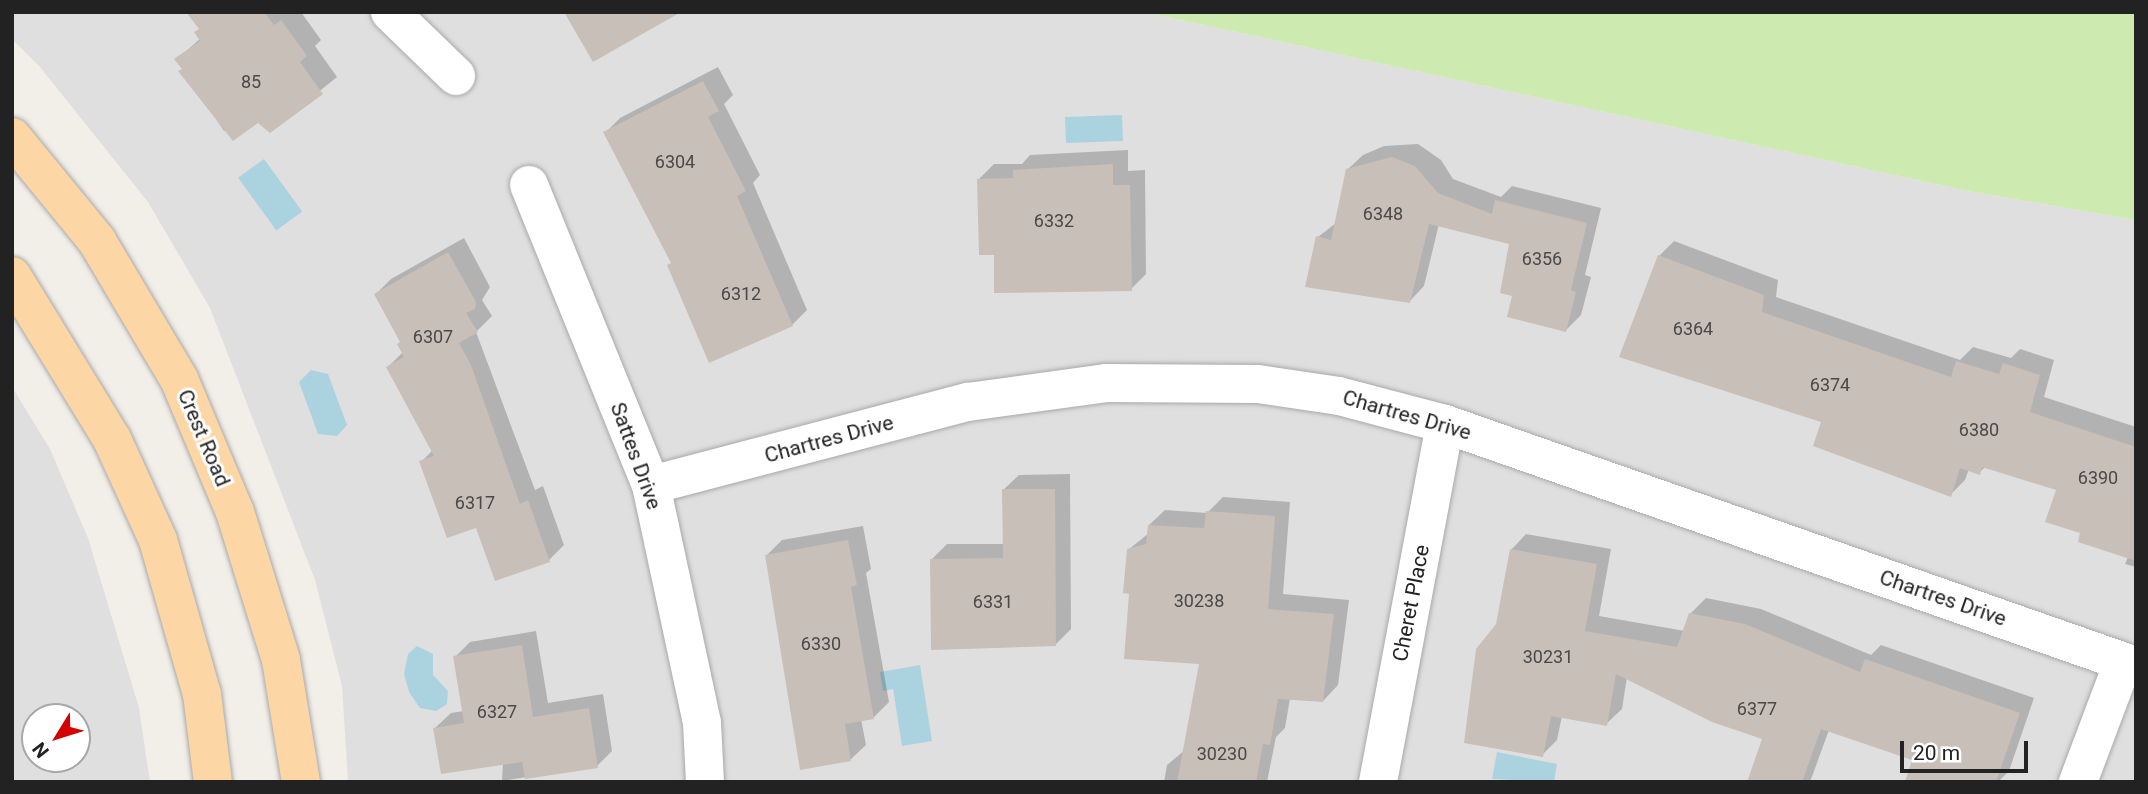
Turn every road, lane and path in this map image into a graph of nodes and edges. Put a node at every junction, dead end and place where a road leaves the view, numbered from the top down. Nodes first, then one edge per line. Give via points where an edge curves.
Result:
1 (390, 12) edge
2 (456, 76) dead end
3 (12, 137) edge
4 (529, 185) dead end
5 (12, 276) edge
6 (1445, 424) junction
7 (651, 485) junction
8 (2129, 664) edge
9 (213, 782) edge
10 (301, 782) edge
11 (705, 782) edge
12 (1378, 782) edge
13 (2078, 782) edge

1 - 2 street
3 - 10 main road, Crest Road via 97,241 179,379 235,512 277,647
4 - 7 street, Sattes Drive
5 - 9 main road via 112,439 158,540 202,694
6 - 7 street, Chartres Drive via 1339,396 1258,384 1106,383 968,402
6 - 8 street, Chartres Drive
6 - 12 street, Cheret Place
7 - 11 street, Sattes Drive via 702,723
8 - 13 street

